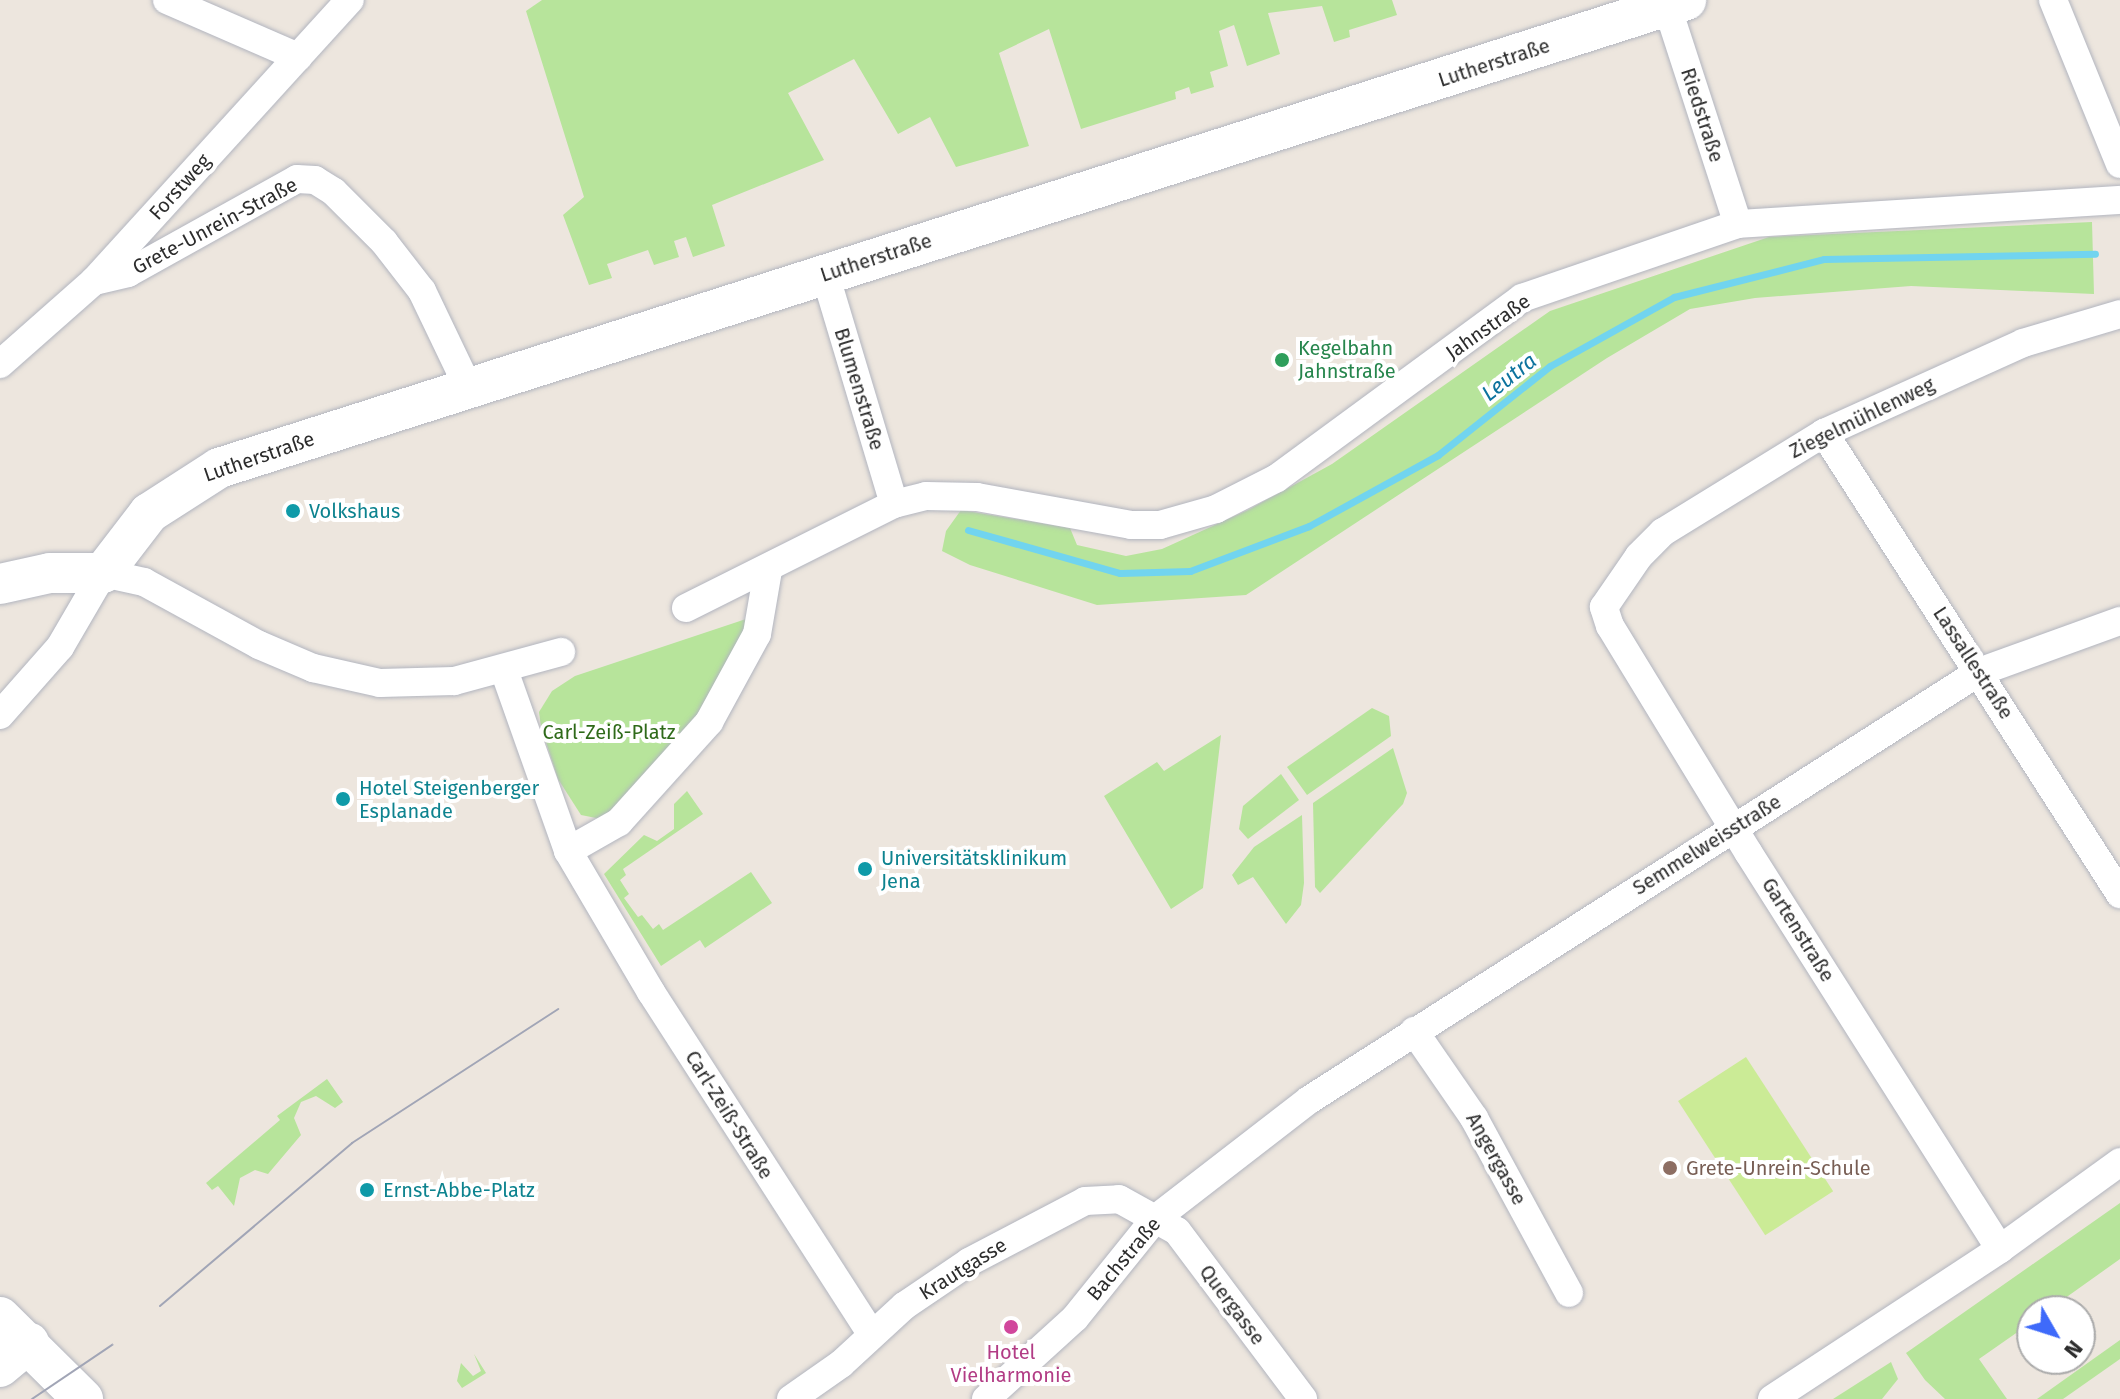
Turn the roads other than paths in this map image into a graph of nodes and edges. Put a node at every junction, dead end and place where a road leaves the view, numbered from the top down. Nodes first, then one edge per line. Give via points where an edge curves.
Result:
1 (167, 0) edge
2 (350, 0) edge
3 (2053, 0) edge
4 (1676, 3) edge
5 (298, 57) junction
6 (2120, 164) edge
7 (2120, 200) edge
8 (1738, 224) junction
9 (825, 274) junction
10 (94, 281) junction
11 (2120, 314) edge
12 (0, 364) edge
13 (468, 387) junction
14 (1824, 433) junction
15 (894, 504) junction
16 (768, 570) junction
17 (103, 573) junction
18 (0, 584) edge
19 (1604, 607) joint
20 (686, 608) dead end
21 (2120, 621) edge
22 (561, 652) dead end
23 (504, 670) junction
24 (1979, 672) junction
25 (0, 715) edge
26 (1734, 829) junction
27 (568, 851) junction
28 (2120, 894) edge
29 (1414, 1031) junction
30 (1309, 1100) joint
31 (2120, 1162) edge
32 (1155, 1219) junction
33 (2000, 1249) junction
34 (1569, 1293) dead end
35 (871, 1334) junction
36 (10, 1342) edge
37 (83, 1399) edge
38 (791, 1399) edge
39 (986, 1399) edge
40 (1303, 1399) edge
41 (1772, 1399) edge

1 - 5 street
2 - 5 street, Forstweg
3 - 6 street
4 - 8 street, Riedstraße
4 - 9 street, Lutherstraße
5 - 10 street, Forstweg
7 - 8 street, Jahnstraße
8 - 15 street, Jahnstraße via 1522,298 1277,478 1216,509 1160,525 1131,525 949,494
9 - 13 street, Lutherstraße
9 - 15 street, Blumenstraße
10 - 12 street, Forstweg
10 - 13 street, Grete-Unrein-Straße via 128,273 297,179 315,180 384,242 422,291
11 - 14 street, Ziegelmühlenweg via 2023,343
13 - 17 street, Lutherstraße via 201,475 133,528
14 - 19 street, Ziegelmühlenweg via 1663,532 1622,576
14 - 24 street, Lassallestraße
15 - 16 street
16 - 20 street
16 - 27 street via 757,634 709,722 619,822
17 - 18 street via 50,573
17 - 23 street via 144,582 259,645 345,677 426,684
17 - 25 street via 60,647
19 - 26 street, Gartenstraße via 1610,626
21 - 24 street, Semmelweisstraße
22 - 23 street
23 - 27 street
24 - 26 street, Semmelweisstraße
24 - 28 street, Lassallestraße
26 - 29 street, Semmelweisstraße
26 - 33 street, Gartenstraße
27 - 35 street, Carl-Zeiß-Straße
29 - 30 street, Semmelweisstraße
29 - 34 street, Angergasse via 1474,1118
30 - 32 street, Bachstraße
31 - 33 street
32 - 35 street, Krautgasse via 1119,1199 1085,1201 969,1262
32 - 39 street, Bachstraße via 1075,1318
32 - 40 street, Quergasse via 1177,1231
33 - 41 street
35 - 38 street, Krautgasse via 841,1364
36 - 37 street

